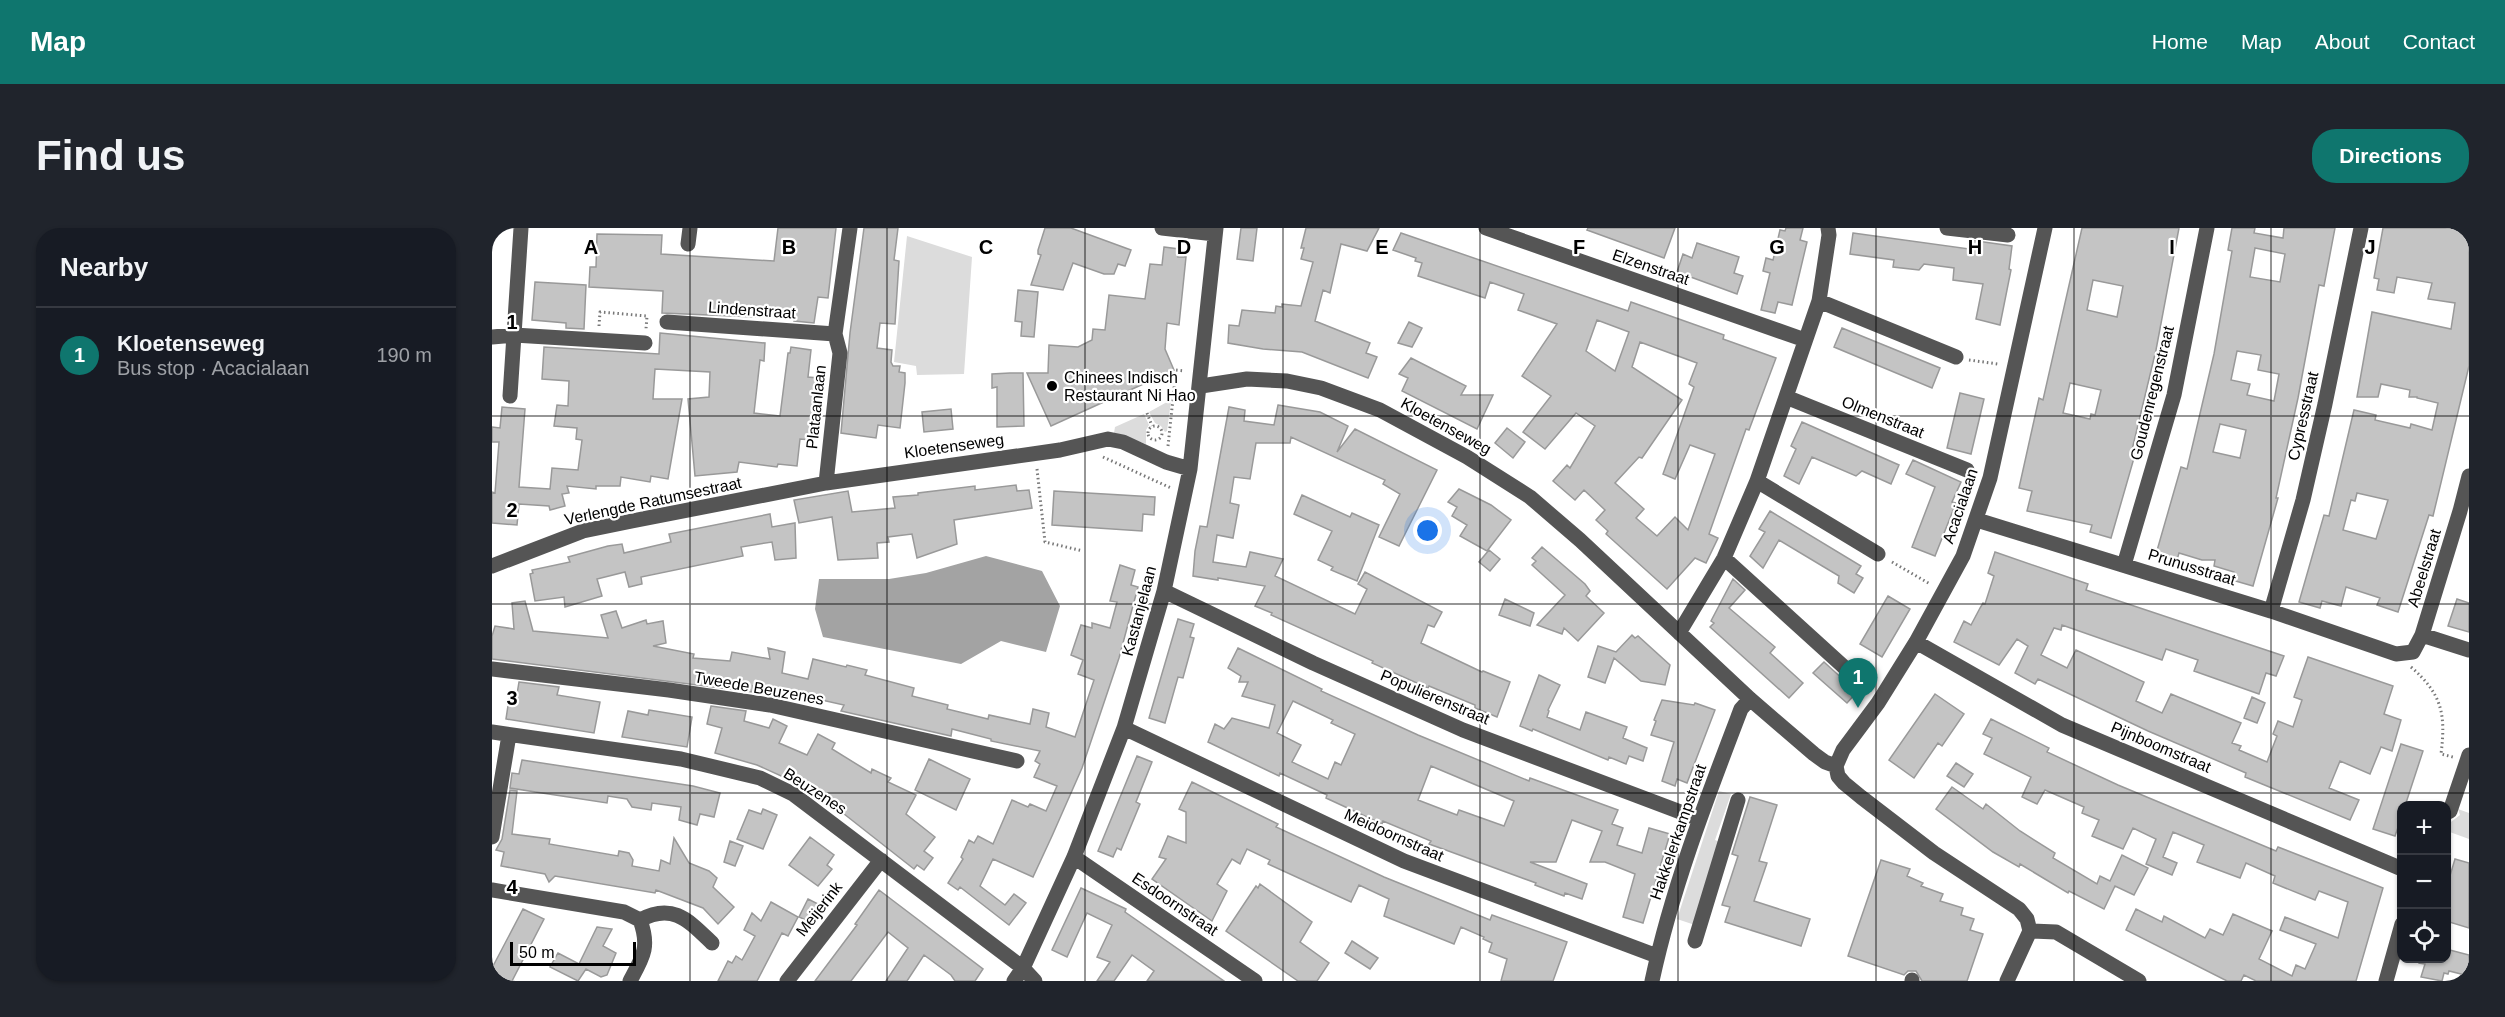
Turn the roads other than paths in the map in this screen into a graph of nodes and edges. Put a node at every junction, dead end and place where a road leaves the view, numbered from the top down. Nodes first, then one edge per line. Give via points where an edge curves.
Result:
1 (521, 228) edge
2 (690, 228) edge
3 (850, 228) edge
4 (1162, 228) edge
5 (1486, 228) edge
6 (1828, 228) edge
7 (1947, 228) edge
8 (2045, 228) edge
9 (2207, 228) edge
10 (2361, 228) edge
11 (1216, 231) edge
12 (2008, 235) dead end
13 (688, 244) dead end
14 (1819, 301) junction
15 (667, 322) dead end
16 (835, 334) junction
17 (514, 335) junction
18 (492, 337) edge
19 (1805, 340) junction
20 (645, 343) road end
21 (1956, 357) road end
22 (1201, 380) junction
23 (510, 396) dead end
24 (1786, 397) junction
25 (1190, 469) junction
26 (1967, 470) dead end
27 (2469, 476) edge
28 (1757, 481) junction
29 (826, 483) junction
30 (2465, 512) edge
31 (1977, 520) junction
32 (1878, 554) road end
33 (1724, 558) junction
34 (2124, 565) junction
35 (492, 566) edge
36 (1164, 591) junction
37 (2271, 611) junction
38 (1679, 633) junction
39 (2422, 635) junction
40 (1916, 642) junction
41 (2469, 650) edge
42 (492, 669) edge
43 (1855, 677) dead end
44 (1750, 699) junction
45 (1124, 728) junction
46 (492, 732) edge
47 (509, 735) junction
48 (2468, 758) edge
49 (1017, 761) dead end
50 (1836, 766) junction
51 (1738, 800) dead end
52 (2451, 808) edge
53 (1700, 819) junction
54 (492, 837) edge
55 (1074, 856) junction
56 (880, 860) junction
57 (2397, 867) edge
58 (492, 890) edge
59 (640, 920) junction
60 (2030, 930) junction
61 (1695, 940) dead end
62 (2397, 942) edge
63 (712, 943) dead end
64 (1657, 956) junction
65 (1018, 975) edge
66 (630, 981) edge
67 (787, 981) edge
68 (1035, 981) edge
69 (1255, 981) edge
70 (1652, 981) edge
71 (2007, 981) edge
72 (2139, 981) edge
73 (2386, 981) edge

1 - 17 street
2 - 13 street
3 - 16 street, Plataanlaan
4 - 11 street
5 - 19 street, Elzenstraat
6 - 14 street
7 - 12 street
8 - 31 street, Acacialaan via 1990,478
9 - 34 street, Goudenregenstraat via 2174,395
10 - 37 street, Cypresstraat via 2325,404
11 - 22 street, Kastanjelaan
14 - 19 street
14 - 21 street
15 - 16 street, Lindenstraat
16 - 29 street, Plataanlaan via 840,353
17 - 18 street
17 - 20 street
17 - 23 street
19 - 24 street
22 - 25 street, Kastanjelaan
22 - 38 street, Kloetenseweg via 1287,381 1321,388 1380,410 1530,497
24 - 26 street, Olmenstraat
24 - 28 street
25 - 29 street, Kloetenseweg via 1108,439 1036,460
25 - 36 street, Kastanjelaan
27 - 30 street, Abeelstraat
28 - 32 street
28 - 33 street
29 - 35 street, Verlengde Ratumsestraat via 583,531
30 - 39 street, Abeelstraat
31 - 34 street, Prunusstraat
31 - 40 street, Acacialaan via 1963,556
33 - 38 street
33 - 43 street
34 - 37 street, Prunusstraat
36 - 45 street, Kastanjelaan
36 - 53 street, Populierenstraat via 1463,730
37 - 39 street, Prunusstraat via 2396,654 2413,652
38 - 44 street, Kloetenseweg
39 - 41 street
40 - 50 street, Acacialaan
40 - 57 street, Pijnboomstraat via 2061,724
42 - 49 street, Tweede Beuzenes via 770,705
44 - 50 street, Kloetenseweg via 1814,754
44 - 53 street, Hakkelerkampstraat via 1741,710
45 - 55 street, Kastanjelaan
45 - 64 street, Meidoornstraat via 1404,861
46 - 47 street, Beuzenes
47 - 54 street
47 - 56 street, Beuzenes via 681,759 760,778 793,794
48 - 52 street
50 - 60 street, Kloetenseweg via 1838,776 1861,797 1934,853 2019,909
51 - 61 street
53 - 64 street, Hakkelerkampstraat
55 - 65 street, Kastanjelaan
55 - 69 street, Esdoornstraat
56 - 65 street, Beuzenes
56 - 67 street, Meijerink
58 - 59 street via 624,912
59 - 63 street via 654,912 683,916
59 - 66 street via 646,937 644,955
60 - 71 street
60 - 72 street via 2056,932
62 - 73 street
64 - 70 street, Hakkelerkampstraat
65 - 68 street, Beuzenes

